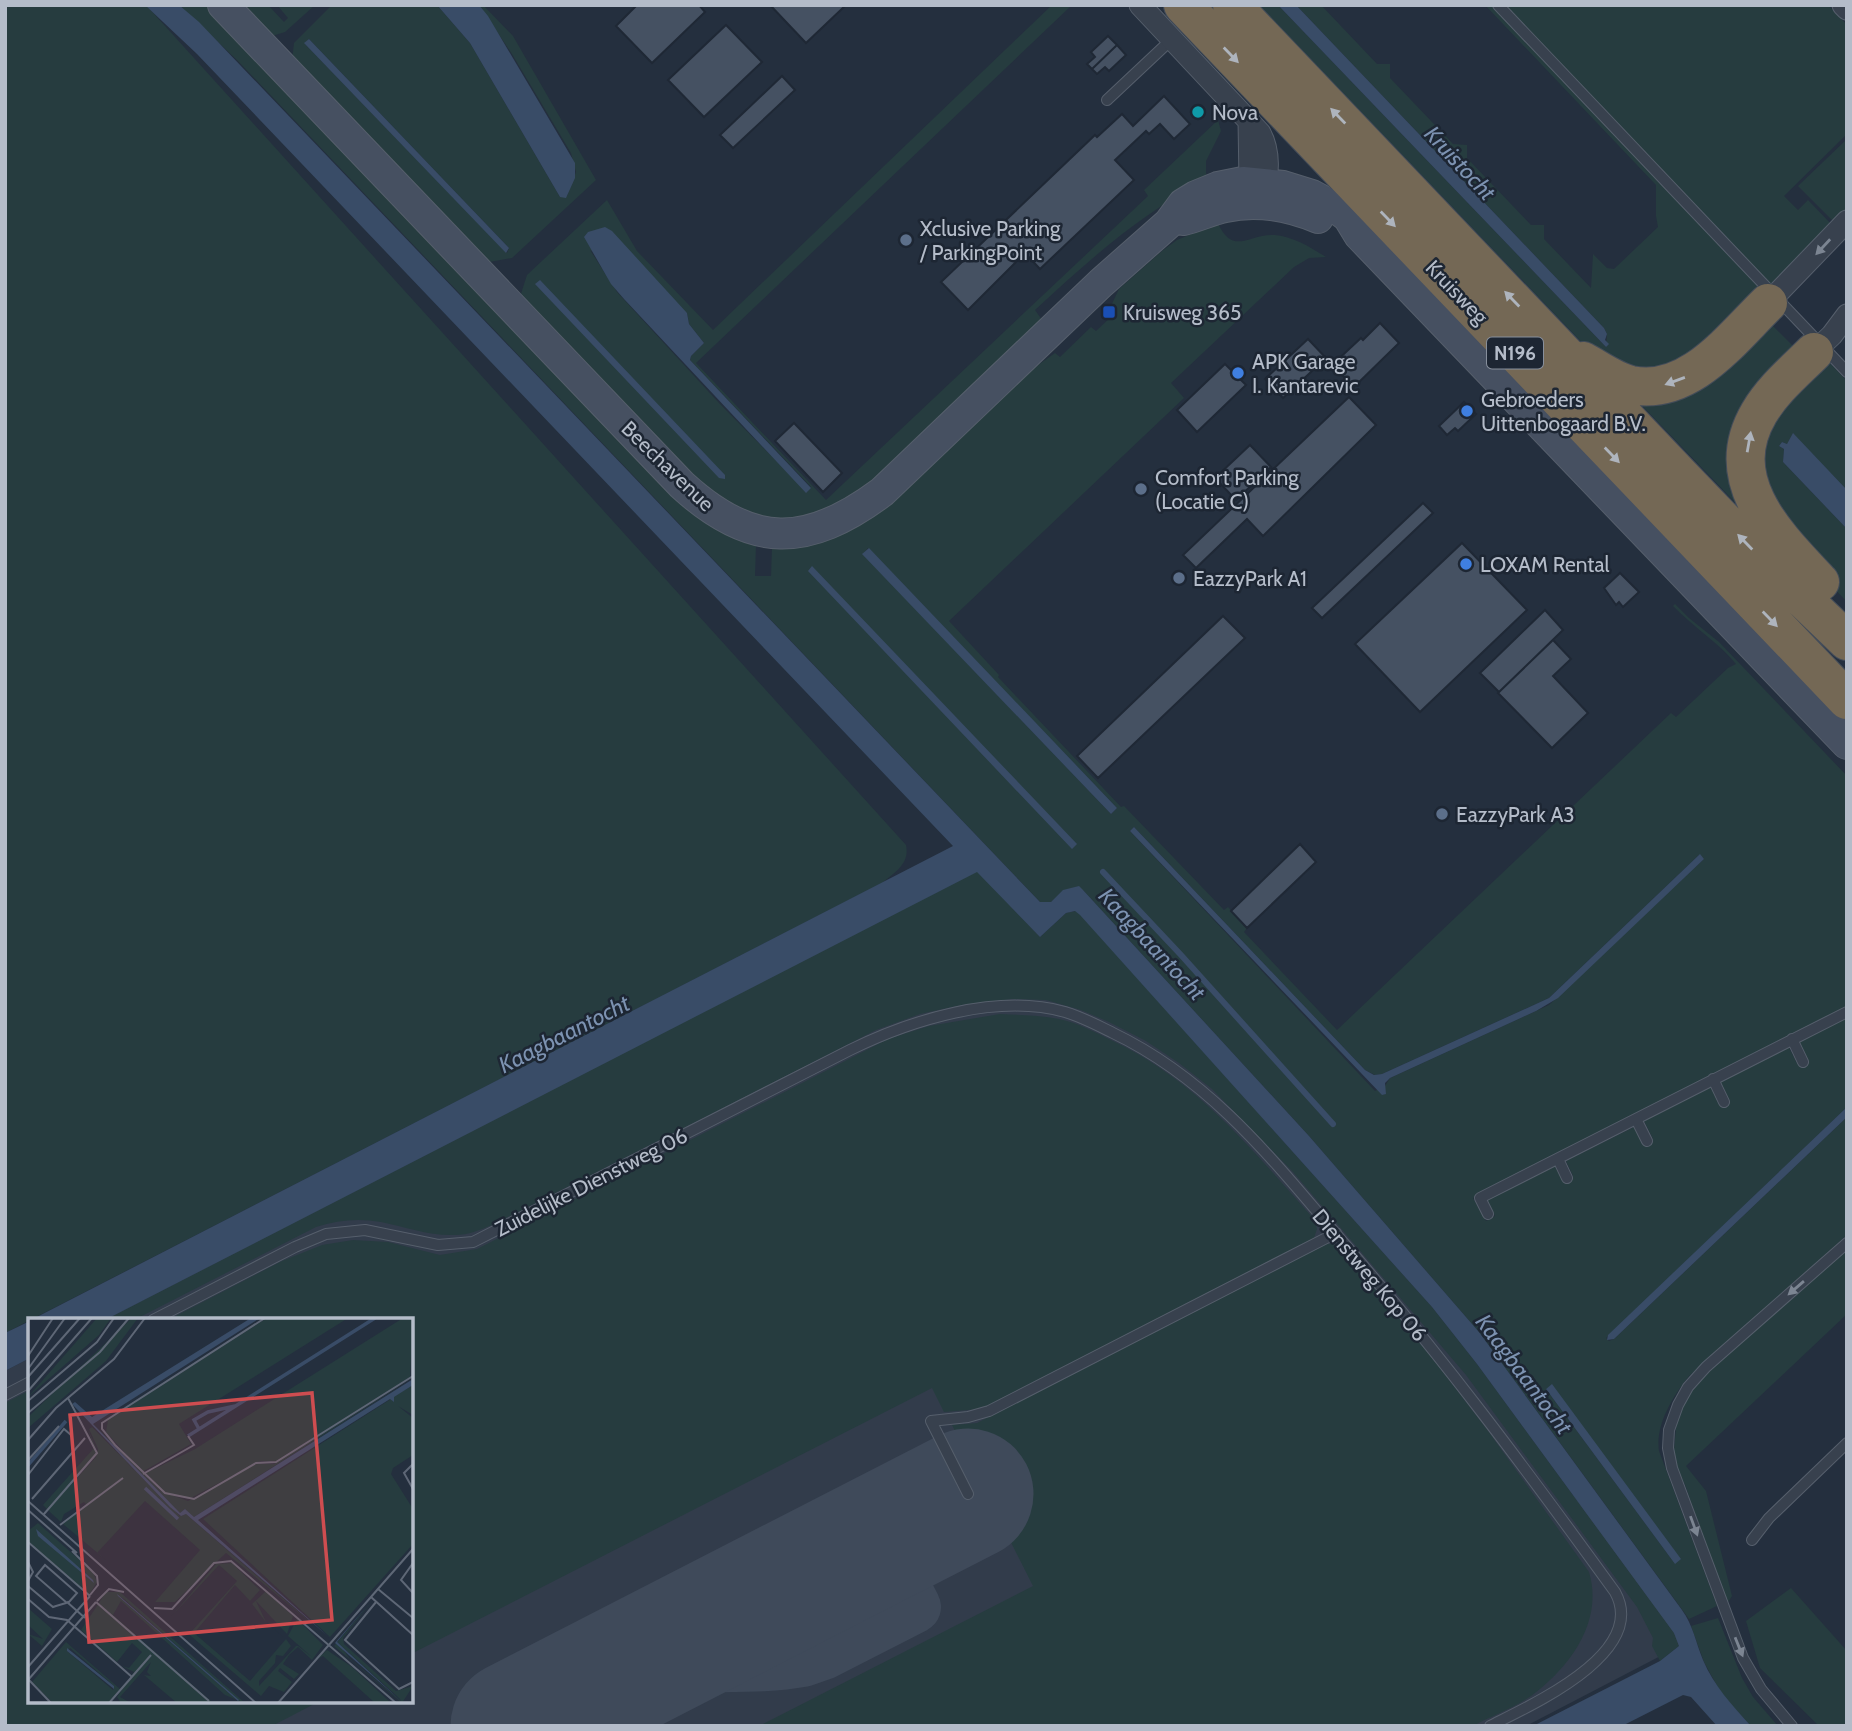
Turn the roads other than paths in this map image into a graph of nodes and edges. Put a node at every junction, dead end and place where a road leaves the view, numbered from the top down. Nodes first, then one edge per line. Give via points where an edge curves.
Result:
1 (223, 5) edge
2 (1140, 5) edge
3 (1232, 5) edge
4 (1498, 5) edge
5 (1843, 5) edge
6 (1847, 9) edge
7 (1178, 22) edge
8 (1107, 100) dead end
9 (1258, 190) junction
10 (1847, 221) edge
11 (1771, 300) junction
12 (1847, 315) edge
13 (1559, 349) junction
14 (1818, 349) junction
15 (1847, 372) edge
16 (1847, 611) edge
17 (1847, 641) edge
18 (1847, 700) edge
19 (1847, 744) edge
20 (1028, 1007) joint
21 (1847, 1012) edge
22 (1792, 1040) junction
23 (1802, 1062) dead end
24 (1713, 1079) junction
25 (1724, 1101) dead end
26 (1636, 1119) junction
27 (1647, 1141) dead end
28 (1558, 1158) junction
29 (1567, 1178) dead end
30 (1488, 1214) dead end
31 (1336, 1233) junction
32 (1847, 1243) edge
33 (157, 1318) edge
34 (28, 1383) edge
35 (5, 1395) edge
36 (1847, 1443) edge
37 (968, 1494) dead end
38 (1752, 1540) dead end
39 (1490, 1726) edge
40 (1792, 1726) edge

1 - 9 street, Beechavenue via 682,485 716,512 757,530 786,534 820,528 849,515 882,492 1169,223 1183,204 1223,185
2 - 7 street, Kruisweg
13 -> 3 highway, Kruisweg / N196
4 - 11 lane
5 - 6 street
7 - 8 lane
7 - 9 street, Kruisweg via 1264,139 1267,156
7 -> 18 highway, Kruisweg / N196
9 - 19 street, Kruisweg via 1301,191 1348,217 1359,235
10 -> 11 street
11 -> 13 highway via 1703,364 1670,384 1626,383
11 - 14 lane
12 - 14 street
17 -> 13 highway, Kruisweg / N196 via 1752,550
14 - 15 lane
16 -> 14 highway via 1768,524 1752,493 1747,468 1749,438 1760,412
20 - 31 lane, Dienstweg Kop 06 via 1084,1019 1147,1050 1189,1079 1249,1136
20 - 33 lane, Zuidelijke Dienstweg 06 via 969,1011 885,1034 473,1242 438,1245 365,1230 326,1234
21 - 22 lane
22 - 23 lane
22 - 24 lane
24 - 25 lane
24 - 26 lane
26 - 27 lane
26 - 28 lane
28 - 29 lane
28 - 30 lane via 1480,1198
31 - 37 lane via 989,1411 931,1421
31 - 39 lane, Dienstweg Kop 06 via 1464,1388 1621,1605 1616,1636 1596,1661 1558,1690
32 -> 40 lane via 1699,1373 1669,1430 1672,1468 1738,1646 1753,1676
34 - 35 lane
36 - 38 lane

